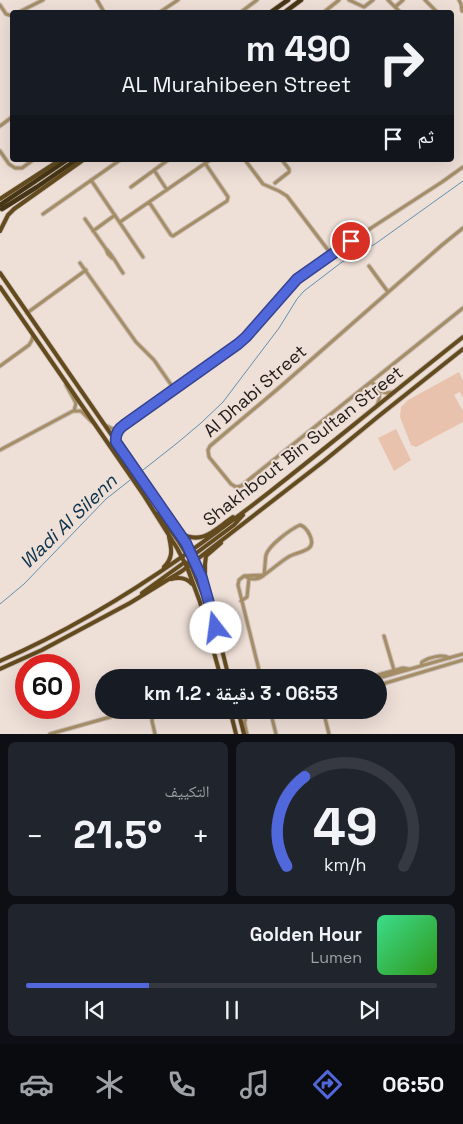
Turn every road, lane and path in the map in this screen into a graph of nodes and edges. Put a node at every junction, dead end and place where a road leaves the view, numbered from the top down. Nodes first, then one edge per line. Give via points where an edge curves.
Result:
1 (43, 0) edge
2 (178, 0) edge
3 (257, 0) edge
4 (288, 0) edge
5 (301, 0) edge
6 (339, 0) edge
7 (349, 0) edge
8 (373, 0) edge
9 (388, 0) edge
10 (403, 0) edge
11 (425, 0) edge
12 (459, 0) edge
13 (36, 2) edge
14 (0, 5) edge
15 (395, 7) junction
16 (22, 10) edge
17 (163, 10) edge
18 (244, 10) edge
19 (274, 10) edge
20 (288, 10) edge
21 (326, 10) edge
22 (398, 10) edge
23 (435, 10) edge
24 (462, 11) dead end
25 (10, 15) edge
26 (0, 151) edge
27 (30, 162) edge
28 (57, 162) edge
29 (64, 162) edge
30 (73, 162) edge
31 (80, 162) edge
32 (117, 162) edge
33 (165, 162) edge
34 (248, 162) edge
35 (284, 162) edge
36 (205, 163) joint
37 (463, 167) edge
38 (154, 170) junction
39 (91, 180) junction
40 (275, 183) dead end
41 (130, 187) dead end
42 (167, 190) junction
43 (0, 199) edge
44 (149, 202) junction
45 (1, 207) edge
46 (43, 214) dead end
47 (115, 215) junction
48 (85, 219) dead end
49 (120, 222) junction
50 (0, 224) edge
51 (463, 228) edge
52 (93, 230) junction
53 (0, 231) edge
54 (331, 254) junction
55 (143, 257) dead end
56 (80, 263) dead end
57 (369, 266) dead end
58 (86, 270) junction
59 (0, 273) edge
60 (123, 273) dead end
61 (0, 287) edge
62 (388, 292) junction
63 (463, 308) edge
64 (27, 313) junction
65 (33, 335) junction
66 (463, 338) edge
67 (29, 345) junction
68 (463, 349) edge
69 (44, 350) junction
70 (0, 366) edge
71 (66, 381) junction
72 (372, 382) junction
73 (174, 389) junction
74 (379, 390) junction
75 (395, 391) junction
76 (377, 405) junction
77 (74, 411) junction
78 (95, 424) junction
79 (105, 425) junction
80 (120, 427) junction
81 (116, 442) junction
82 (0, 450) edge
83 (246, 510) junction
84 (155, 511) junction
85 (168, 532) junction
86 (180, 533) junction
87 (224, 539) junction
88 (188, 559) junction
89 (266, 562) junction
90 (277, 565) junction
91 (157, 574) junction
92 (264, 575) junction
93 (244, 576) junction
94 (249, 578) junction
95 (164, 582) junction
96 (195, 588) junction
97 (206, 592) junction
98 (242, 601) junction
99 (130, 603) junction
100 (213, 612) junction
101 (384, 636) dead end
102 (463, 654) edge
103 (0, 661) edge
104 (463, 662) edge
105 (218, 665) junction
106 (0, 669) edge
107 (218, 669) edge
108 (219, 669) edge
109 (227, 669) edge
110 (259, 669) edge
111 (409, 669) junction
112 (394, 670) junction
113 (387, 672) edge
114 (387, 676) edge
115 (387, 683) edge
116 (103, 719) edge
117 (232, 719) edge
118 (242, 719) edge
119 (245, 719) edge
120 (272, 719) edge
121 (325, 719) edge
122 (152, 720) edge
123 (50, 734) edge
124 (155, 734) edge
125 (236, 734) edge
126 (246, 734) edge
127 (276, 734) edge
128 (329, 734) edge

1 - 13 street
2 - 17 street
3 - 18 street
4 - 19 highway
5 - 20 highway
6 - 21 street
7 - 8 street via 364,7
9 - 15 street
10 - 15 street
11 - 23 street
12 - 24 street
13 - 16 street
14 - 25 street
15 - 22 street
26 - 27 street via 15,168 22,168
28 - 43 main road
29 - 45 highway
30 - 45 highway
31 - 53 main road via 16,207
32 - 39 street
33 - 38 street
34 - 54 street via 264,184 287,196
35 - 40 street via 289,172
36 - 42 street
36 - 44 street via 228,197 220,206 174,236
37 - 54 street
38 - 41 street
38 - 42 street
39 - 46 street
39 - 47 street
42 - 44 street
44 - 49 street
47 - 49 street
47 - 52 street
48 - 52 street
49 - 55 street
50 - 53 main road
51 - 62 street, Al Dhabi Street
52 - 60 street
54 - 73 street via 290,286 242,340
56 - 58 street
57 - 62 street
58 - 64 street
58 - 73 street via 136,342 154,360
59 - 64 main road
61 - 65 main road
62 - 72 street, Al Dhabi Street via 210,446 208,455 231,484 241,486
63 - 72 street, Al Dhabi Street
64 - 79 main road
65 - 67 street
65 - 69 main road
66 - 75 main road, Shakhbout Bin Sultan Street
67 - 69 street
67 - 70 street
68 - 87 main road, Shakhbout Bin Sultan Street
69 - 71 main road
71 - 77 street via 76,403
71 - 78 main road
72 - 74 street
73 - 80 street
74 - 75 street
74 - 76 street
75 - 76 main road, Shakhbout Bin Sultan Street
76 - 83 main road, Shakhbout Bin Sultan Street
77 - 78 street via 82,412
77 - 82 street
78 - 84 main road
79 - 80 street via 113,429
79 - 81 main road
80 - 81 street
81 - 86 main road
83 - 86 main road via 203,537 190,538
83 - 88 main road, Shakhbout Bin Sultan Street
84 - 85 main road
84 - 88 main road via 177,538
85 - 88 main road
85 - 91 main road via 171,559
86 - 88 main road
87 - 88 main road, Shakhbout Bin Sultan Street
87 - 97 main road via 207,555 204,573
88 - 91 main road, Shakhbout Bin Sultan Street
88 - 95 main road, Shakhbout Bin Sultan Street
88 - 96 main road
88 - 97 main road
88 - 99 main road
88 - 100 main road via 206,604
89 - 90 street
89 - 90 street via 267,553 273,545 298,526 305,527 311,546
89 - 92 street
90 - 92 street
91 - 103 main road, Shakhbout Bin Sultan Street via 74,625
92 - 93 street
92 - 94 street
93 - 94 street
93 - 98 street via 238,585
94 - 98 street via 247,597
95 - 96 main road via 181,578
95 - 99 main road, Shakhbout Bin Sultan Street
96 - 105 main road
97 - 100 main road
98 - 110 street
99 - 106 main road, Shakhbout Bin Sultan Street
100 - 109 main road
101 - 112 street
102 - 111 street
104 - 115 street
105 - 107 street
105 - 108 main road
111 - 112 street
111 - 114 street
112 - 113 street
116 - 123 street
117 - 125 main road
118 - 126 main road
119 - 126 street
120 - 127 street
121 - 128 street
122 - 124 street

